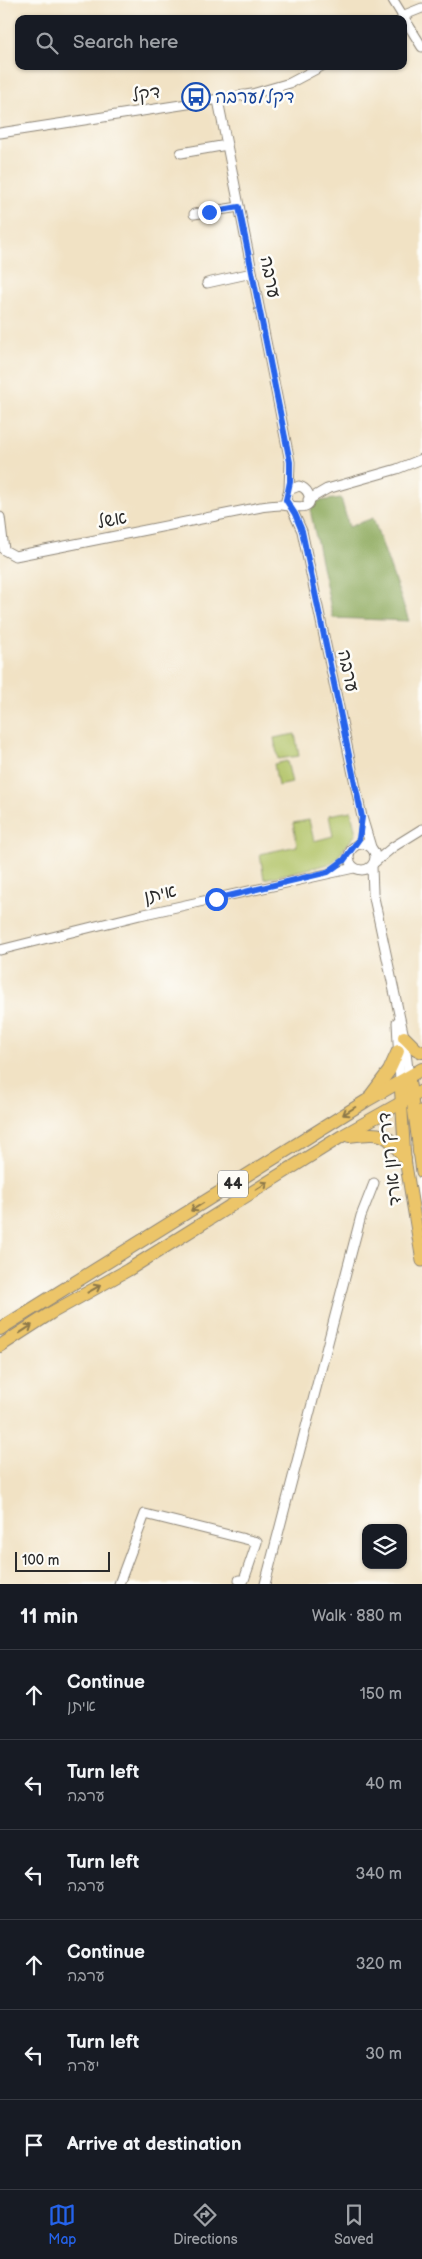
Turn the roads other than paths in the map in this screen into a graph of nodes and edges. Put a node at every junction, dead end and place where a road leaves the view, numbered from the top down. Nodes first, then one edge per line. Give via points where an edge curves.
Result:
1 (393, 0) edge
2 (422, 8) edge
3 (401, 15) edge
4 (407, 17) edge
5 (407, 25) edge
6 (422, 47) edge
7 (314, 70) edge
8 (218, 100) junction
9 (0, 133) edge
10 (227, 145) junction
11 (181, 152) dead end
12 (239, 207) junction
13 (194, 214) dead end
14 (252, 273) junction
15 (207, 282) dead end
16 (422, 459) edge
17 (290, 462) junction
18 (304, 488) junction
19 (328, 489) junction
20 (288, 491) junction
21 (307, 503) junction
22 (261, 507) junction
23 (291, 507) junction
24 (0, 517) edge
25 (302, 531) junction
26 (362, 817) junction
27 (422, 829) edge
28 (371, 847) junction
29 (393, 847) junction
30 (352, 850) junction
31 (373, 865) junction
32 (356, 869) junction
33 (328, 872) junction
34 (373, 893) junction
35 (0, 950) edge
36 (394, 992) junction
37 (404, 1037) junction
38 (398, 1051) junction
39 (422, 1052) edge
40 (422, 1069) edge
41 (405, 1080) junction
42 (411, 1098) edge
43 (366, 1101) junction
44 (422, 1111) edge
45 (342, 1136) junction
46 (419, 1152) junction
47 (406, 1159) junction
48 (422, 1172) edge
49 (374, 1183) dead end
50 (422, 1261) edge
51 (0, 1329) edge
52 (0, 1346) edge
53 (240, 1580) dead end
54 (119, 1584) edge
55 (265, 1584) edge

1 - 3 street
2 - 4 street
5 - 6 street
7 - 8 street, דקל via 270,90
8 - 9 street, דקל
8 - 10 street, ערבה
10 - 11 street
10 - 12 street, ערבה
12 - 13 street
12 - 14 street, ערבה
14 - 15 street
14 - 17 street, ערבה
16 - 19 street
17 - 18 street, ערבה via 296,479
17 - 20 street, ערבה
18 - 19 street
18 - 20 street via 295,486
18 - 21 street
19 - 21 street
20 - 22 street, אשל
20 - 23 street via 286,500
21 - 23 street via 300,509
21 - 25 street, ערבה via 303,511
22 - 23 street, אשל
22 - 24 street, אשל via 14,556 7,554 2,547
23 - 25 street, ערבה
25 - 26 street, ערבה
26 - 28 street, ערבה
26 - 30 street, ערבה via 362,831
27 - 29 street
28 - 29 street
28 - 30 street via 362,844
28 - 31 street via 376,854
29 - 31 street
30 - 32 street via 349,860
30 - 33 street, איתן via 340,865
31 - 32 street via 367,870
31 - 34 street
32 - 33 street, איתן
32 - 34 street via 366,878
33 - 35 street, איתן
34 - 36 street
36 - 37 street
36 - 38 street
37 - 39 highway
37 - 41 street
38 - 41 street
38 - 43 highway via 389,1072
40 - 41 highway, 44
41 - 42 main road, דרך רון ארד
41 - 43 highway, 44
42 - 45 highway, 44
42 - 46 main road, דרך רון ארד
42 - 47 main road, דרך רון ארד
43 -> 51 highway, 44
44 - 46 highway via 418,1126
45 - 47 highway via 383,1135 390,1138
52 -> 45 highway, 44
46 - 48 main road, דרך רון ארד
47 - 50 main road, דרך רון ארד
49 - 55 street via 361,1216
53 - 54 street via 244,1580 257,1542 145,1514

